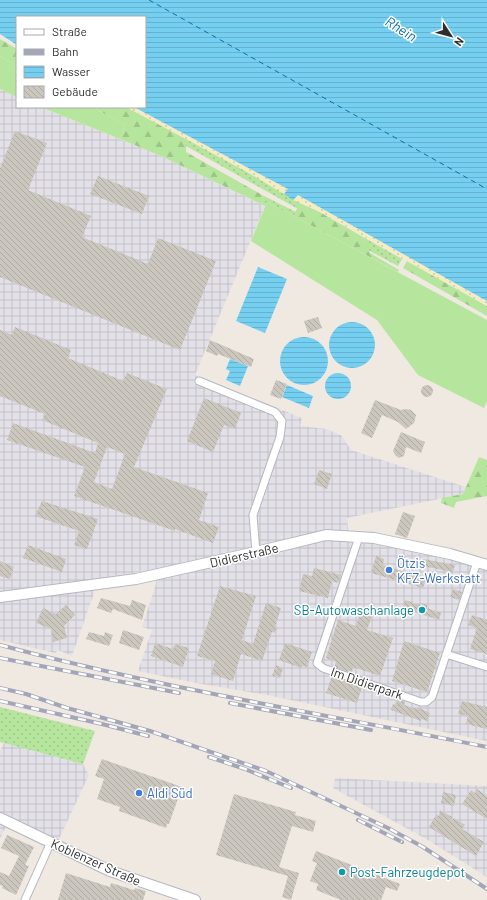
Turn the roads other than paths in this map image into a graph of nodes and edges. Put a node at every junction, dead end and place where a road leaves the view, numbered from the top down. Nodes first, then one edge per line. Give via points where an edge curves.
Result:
1 (199, 381) dead end
2 (358, 537) junction
3 (256, 552) junction
4 (482, 563) edge
5 (0, 598) edge
6 (446, 654) junction
7 (487, 667) edge
8 (0, 818) edge
9 (51, 842) junction
10 (25, 900) edge
11 (195, 900) edge

1 - 3 street via 275,412 282,421 280,437 253,515
2 - 3 street, Didierstraße via 326,535
2 - 4 street, Didierstraße via 394,541
2 - 6 street, Im Didierpark via 317,661 318,666 426,702 432,697
3 - 5 street, Didierstraße via 136,579
4 - 6 street, Im Didierpark
6 - 7 street
8 - 9 street, Koblenzer Straße
9 - 10 street
9 - 11 street, Koblenzer Straße via 110,872

